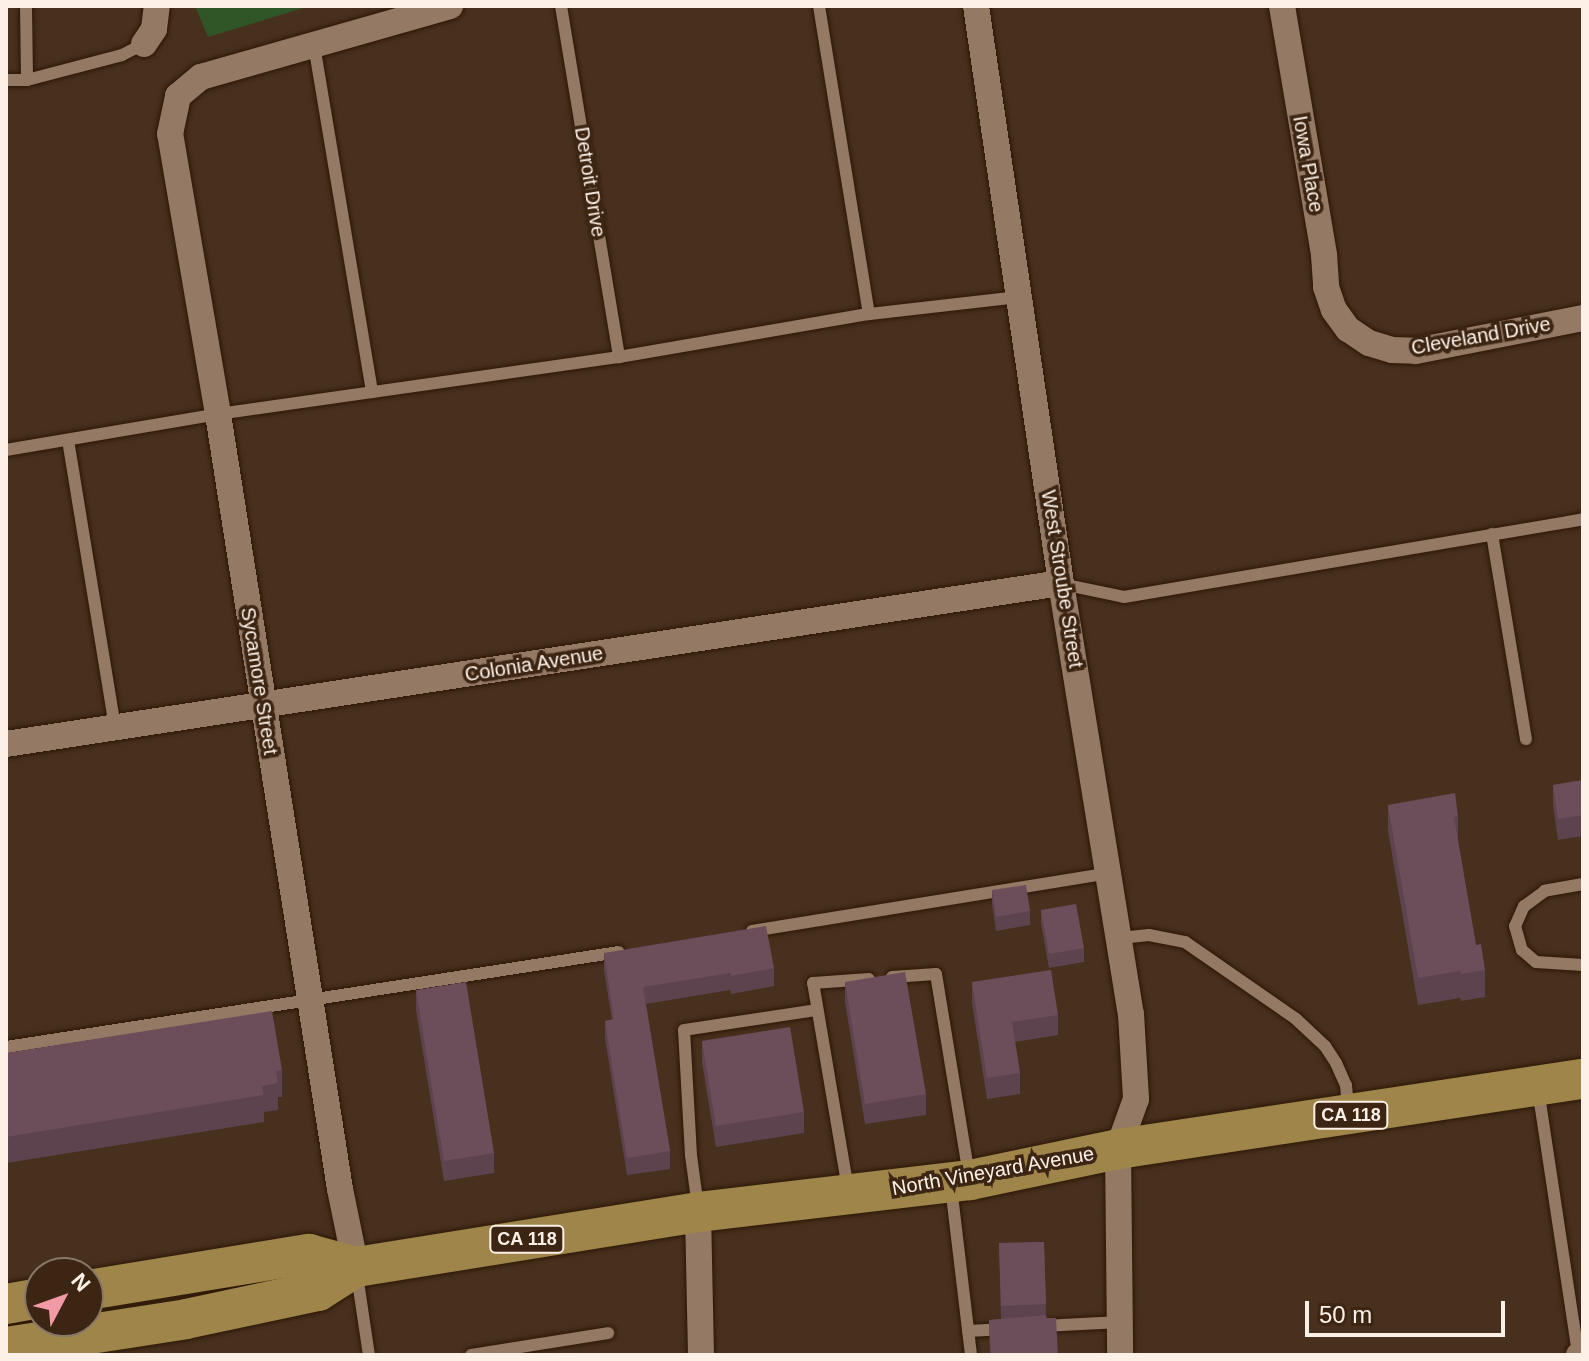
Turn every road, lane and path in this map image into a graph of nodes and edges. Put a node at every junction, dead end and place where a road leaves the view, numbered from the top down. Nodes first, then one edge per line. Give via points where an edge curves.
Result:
1 (26, 6) edge
2 (157, 6) edge
3 (450, 6) edge
4 (561, 6) edge
5 (819, 6) edge
6 (976, 6) edge
7 (1282, 6) edge
8 (144, 44) joint
9 (314, 45) junction
10 (6, 80) edge
11 (27, 80) junction
12 (1020, 297) junction
13 (869, 314) junction
14 (1583, 318) edge
15 (1341, 319) joint
16 (619, 357) junction
17 (372, 392) junction
18 (218, 414) junction
19 (68, 440) junction
20 (6, 450) edge
21 (1583, 519) edge
22 (1492, 534) junction
23 (1061, 583) junction
24 (262, 705) junction
25 (115, 726) junction
26 (1526, 739) dead end
27 (6, 744) edge
28 (1110, 873) junction
29 (1583, 884) edge
30 (733, 934) edge
31 (1120, 938) junction
32 (639, 949) edge
33 (1583, 965) edge
34 (310, 1002) junction
35 (817, 1010) junction
36 (6, 1047) edge
37 (1583, 1079) edge
38 (1538, 1086) junction
39 (1348, 1115) junction
40 (1118, 1149) junction
41 (960, 1181) junction
42 (849, 1194) junction
43 (698, 1212) junction
44 (356, 1267) junction
45 (104, 1287) edge
46 (1120, 1322) junction
47 (1029, 1327) edge
48 (1014, 1328) edge
49 (968, 1331) junction
50 (608, 1333) dead end
51 (6, 1347) edge
52 (369, 1355) edge
53 (471, 1355) edge
54 (701, 1355) edge
55 (971, 1355) edge
56 (1120, 1355) edge
57 (1580, 1355) edge

1 - 11 lane
2 - 8 street via 154,29
3 - 9 street
4 - 16 lane, Detroit Drive
5 - 13 lane
6 - 12 street, West Stroube Street
7 - 15 street, Iowa Place via 1326,287
8 - 11 lane via 122,55
9 - 17 lane
9 - 18 street, Sycamore Street via 201,77 178,96 170,134
10 - 11 lane
12 - 13 lane
12 - 23 street, West Stroube Street
13 - 16 lane
14 - 15 street, Cleveland Drive via 1416,351 1369,343
16 - 17 lane
17 - 18 lane
18 - 19 lane
18 - 24 street, Sycamore Street
19 - 20 lane
19 - 25 lane
21 - 22 lane
22 - 23 lane via 1124,597
22 - 26 lane
23 - 24 street, Colonia Avenue
23 - 28 street, West Stroube Street
24 - 25 street, Colonia Avenue
24 - 34 street, Sycamore Street
25 - 27 street, Colonia Avenue
28 - 30 lane
28 - 31 street, West Stroube Street
29 - 33 lane via 1545,891 1524,906 1515,926 1522,950 1536,962
31 - 39 lane via 1149,935 1185,942 1296,1019 1336,1063 1346,1085
31 - 40 street, West Stroube Street via 1136,1099
32 - 34 lane
34 - 36 lane
34 - 44 street, Sycamore Street
35 - 41 lane via 813,983 936,974
35 - 42 lane
35 - 43 lane via 684,1030
37 - 38 main road, North Vineyard Avenue / CA 118
38 - 39 main road, North Vineyard Avenue / CA 118
38 - 57 lane
39 - 40 main road, North Vineyard Avenue / CA 118
40 - 41 main road, North Vineyard Avenue / CA 118
40 - 46 street
41 - 42 main road, North Vineyard Avenue / CA 118
41 - 49 lane
42 - 43 main road, North Vineyard Avenue / CA 118
43 - 44 main road, North Vineyard Avenue / CA 118
43 - 54 street
44 - 45 main road, North Vineyard Avenue / CA 118 via 309,1254
44 - 51 main road, North Vineyard Avenue / CA 118 via 318,1291 186,1319
44 - 52 lane
46 - 47 lane
46 - 56 street
48 - 49 lane
49 - 55 lane
50 - 53 lane

